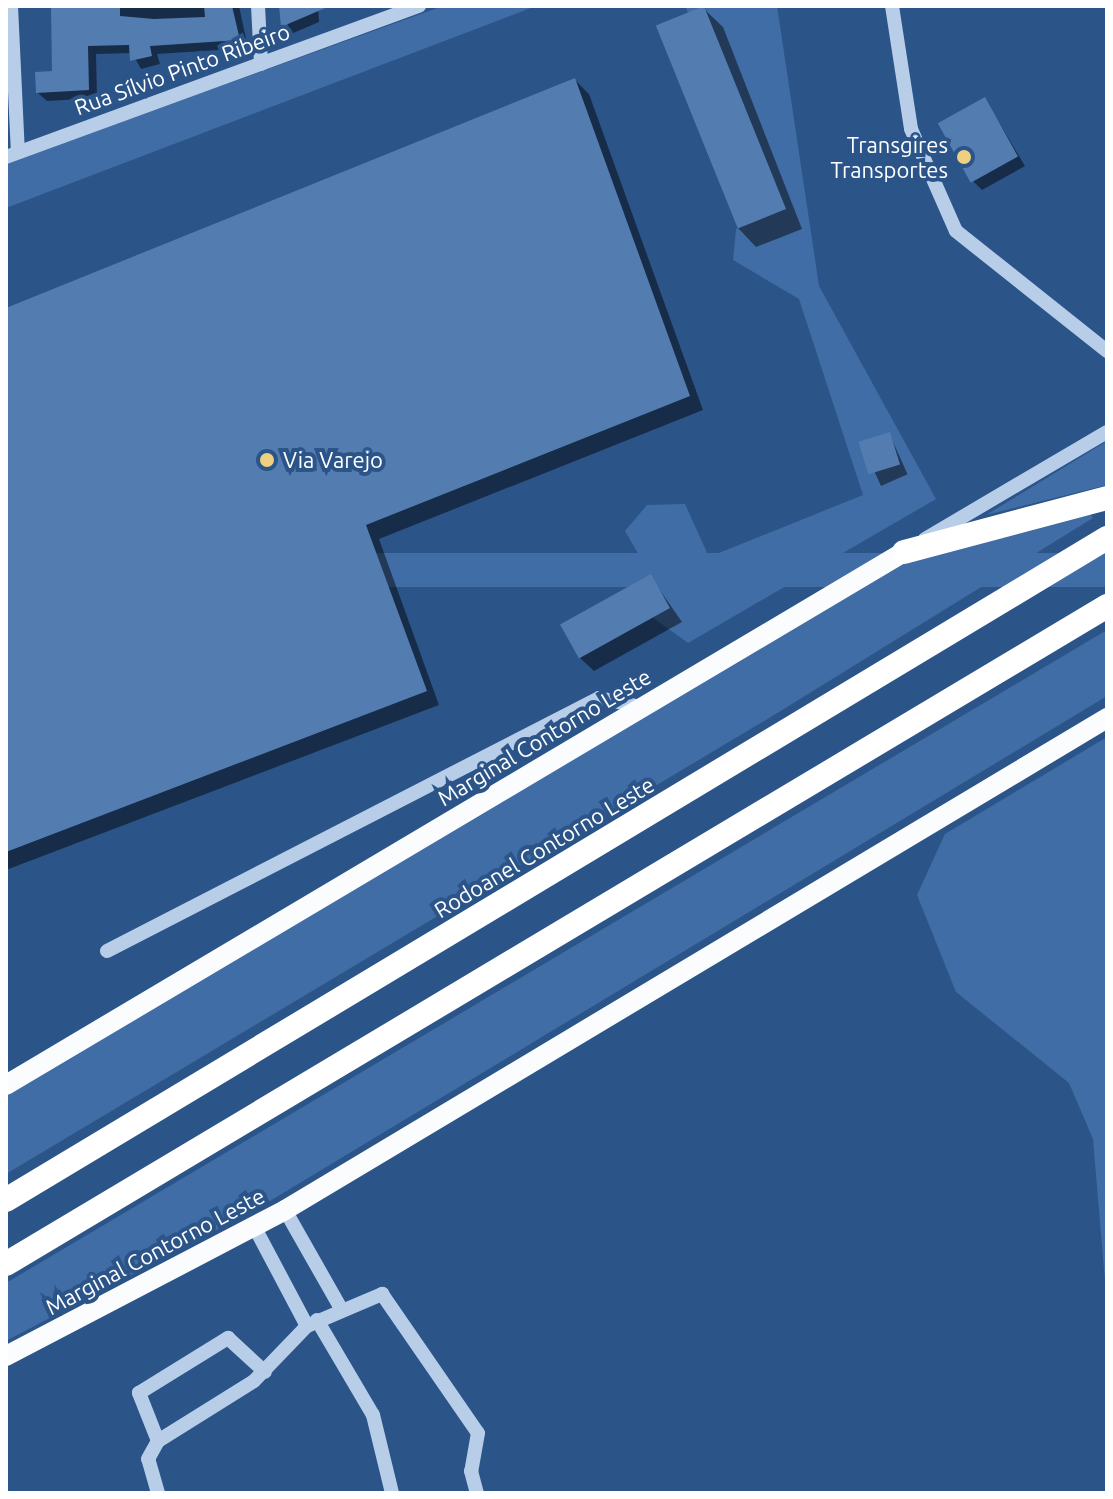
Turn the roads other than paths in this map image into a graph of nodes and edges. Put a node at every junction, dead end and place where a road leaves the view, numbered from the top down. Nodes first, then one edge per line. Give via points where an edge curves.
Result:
1 (11, 6) edge
2 (258, 6) edge
3 (419, 6) edge
4 (892, 6) edge
5 (261, 64) junction
6 (12, 154) edge
7 (1107, 351) edge
8 (1107, 432) edge
9 (1107, 498) edge
10 (1107, 538) edge
11 (904, 552) junction
12 (1107, 606) edge
13 (641, 707) junction
14 (1107, 718) edge
15 (107, 951) dead end
16 (6, 1085) edge
17 (6, 1200) edge
18 (285, 1210) junction
19 (254, 1226) junction
20 (6, 1264) edge
21 (340, 1307) junction
22 (312, 1323) junction
23 (6, 1356) edge
24 (265, 1372) junction
25 (158, 1441) junction
26 (158, 1493) edge
27 (392, 1493) edge
28 (477, 1493) edge

1 - 6 street
2 - 5 street
3 - 5 street, Rua Sílvio Pinto Ribeiro
4 - 7 street via 911,129 956,231
5 - 6 street, Rua Sílvio Pinto Ribeiro
8 - 11 street, Marginal Contorno Leste
9 - 11 highway
10 - 17 highway, Rodoanel Contorno Leste
11 - 13 main road, Marginal Contorno Leste
12 - 20 highway
13 - 15 street via 599,698
13 - 16 main road, Marginal Contorno Leste
14 - 18 main road, Marginal Contorno Leste
18 - 19 main road, Marginal Contorno Leste
18 - 21 street
19 - 22 street
19 - 23 main road, Marginal Contorno Leste
21 - 22 street
21 - 28 street via 382,1294 397,1307 478,1433 470,1479
22 - 24 street
22 - 27 street via 373,1415
24 - 25 street
24 - 25 street via 228,1338 139,1393
25 - 26 street via 148,1459

